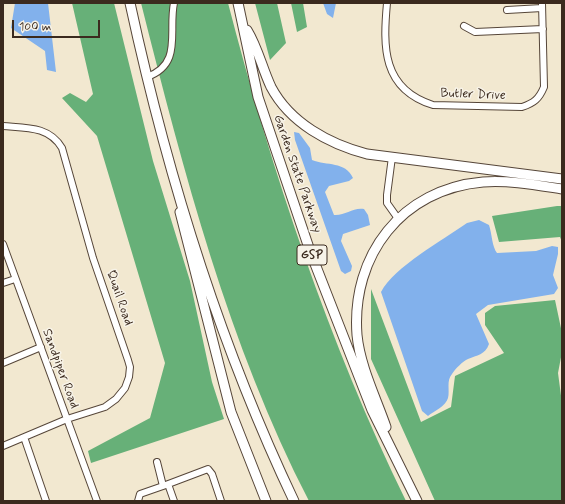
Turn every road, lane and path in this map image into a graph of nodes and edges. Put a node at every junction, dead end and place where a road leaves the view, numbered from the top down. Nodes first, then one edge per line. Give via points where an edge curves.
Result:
1 (130, 3) edge
2 (174, 3) edge
3 (238, 3) edge
4 (387, 3) edge
5 (542, 6) edge
6 (507, 10) dead end
7 (244, 25) junction
8 (464, 26) dead end
9 (543, 29) junction
10 (146, 77) junction
11 (3, 126) edge
12 (392, 157) junction
13 (562, 179) edge
14 (562, 189) edge
15 (179, 197) junction
16 (399, 220) junction
17 (3, 244) edge
18 (15, 279) junction
19 (3, 283) edge
20 (41, 347) junction
21 (3, 363) edge
22 (66, 419) junction
23 (24, 438) junction
24 (3, 446) edge
25 (157, 462) dead end
26 (404, 477) junction
27 (165, 485) junction
28 (46, 501) edge
29 (97, 501) edge
30 (138, 501) edge
31 (174, 501) edge
32 (221, 501) edge
33 (266, 501) edge
34 (294, 501) edge
35 (417, 501) edge

1 - 10 highway
2 - 10 street via 173,36 169,57 162,69
3 - 7 highway, Garden State Parkway / GSP
4 - 9 street, Butler Drive via 384,36 386,57 394,77 411,94 433,105 522,107 534,103 540,96 545,80
5 - 6 street
5 - 9 street, Butler Drive
7 - 12 highway via 255,44 272,88 299,120 336,144 367,154
7 - 26 highway, Garden State Parkway / GSP via 261,108 310,251 372,410
8 - 9 street via 474,32
10 - 15 highway
11 - 22 street, Quail Road via 38,128 57,139 62,148 93,258 130,367 125,388 116,399 105,407
12 - 13 highway
12 - 16 street via 386,195 387,203
14 - 16 highway via 498,182 456,187 441,191 415,205
15 - 33 highway via 182,225 231,412
15 - 34 highway via 233,356
16 - 26 highway via 369,260 362,276 356,312 361,357
17 - 18 street, Sandpiper Road
18 - 19 street
18 - 20 street, Sandpiper Road
20 - 21 street
20 - 22 street, Sandpiper Road
22 - 23 street, Quail Road
22 - 29 street, Sandpiper Road
23 - 24 street, Quail Road
23 - 28 street
25 - 27 street
26 - 35 highway, Garden State Parkway / GSP
27 - 30 street via 140,494
27 - 31 street
27 - 32 street via 208,469

